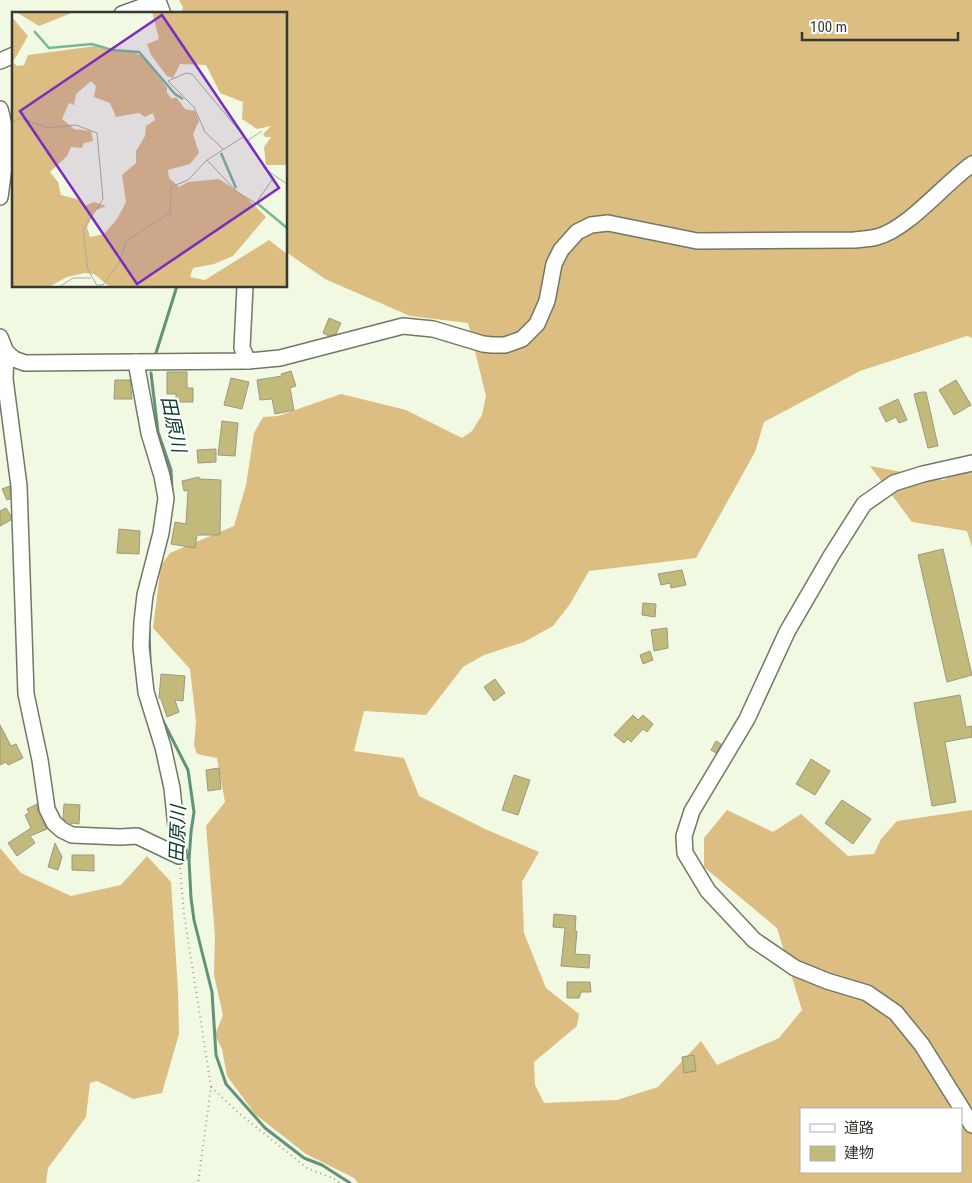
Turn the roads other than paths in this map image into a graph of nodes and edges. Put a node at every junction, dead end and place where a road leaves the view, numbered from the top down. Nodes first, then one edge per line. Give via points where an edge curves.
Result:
1 (127, 12) edge
2 (162, 12) edge
3 (12, 57) edge
4 (0, 61) edge
5 (0, 110) edge
6 (972, 164) edge
7 (0, 197) edge
8 (244, 288) edge
9 (0, 336) edge
10 (6, 352) junction
11 (136, 362) junction
12 (248, 362) junction
13 (972, 463) edge
14 (961, 1108) edge
15 (962, 1109) edge
16 (972, 1125) edge

1 - 2 street via 158,1
3 - 4 street
5 - 7 street via 4,154
6 - 12 street via 909,219 878,237 697,241 608,223 591,225 577,232 561,250 554,264 548,301 536,324 522,339 505,345 483,344 433,329 403,326 280,358
8 - 12 street via 242,348
9 - 10 street
10 - 11 street via 26,363
10 - 11 street via 5,379 19,486 26,694 47,809 54,824 72,835 137,836 178,856 172,788 146,692 141,647 145,595 161,533 166,498 149,433
11 - 12 street
13 - 14 street via 894,483 864,504 787,632 747,720 692,811 684,836 685,853 708,891 754,940 795,968 868,993 896,1013 922,1045
15 - 16 street

